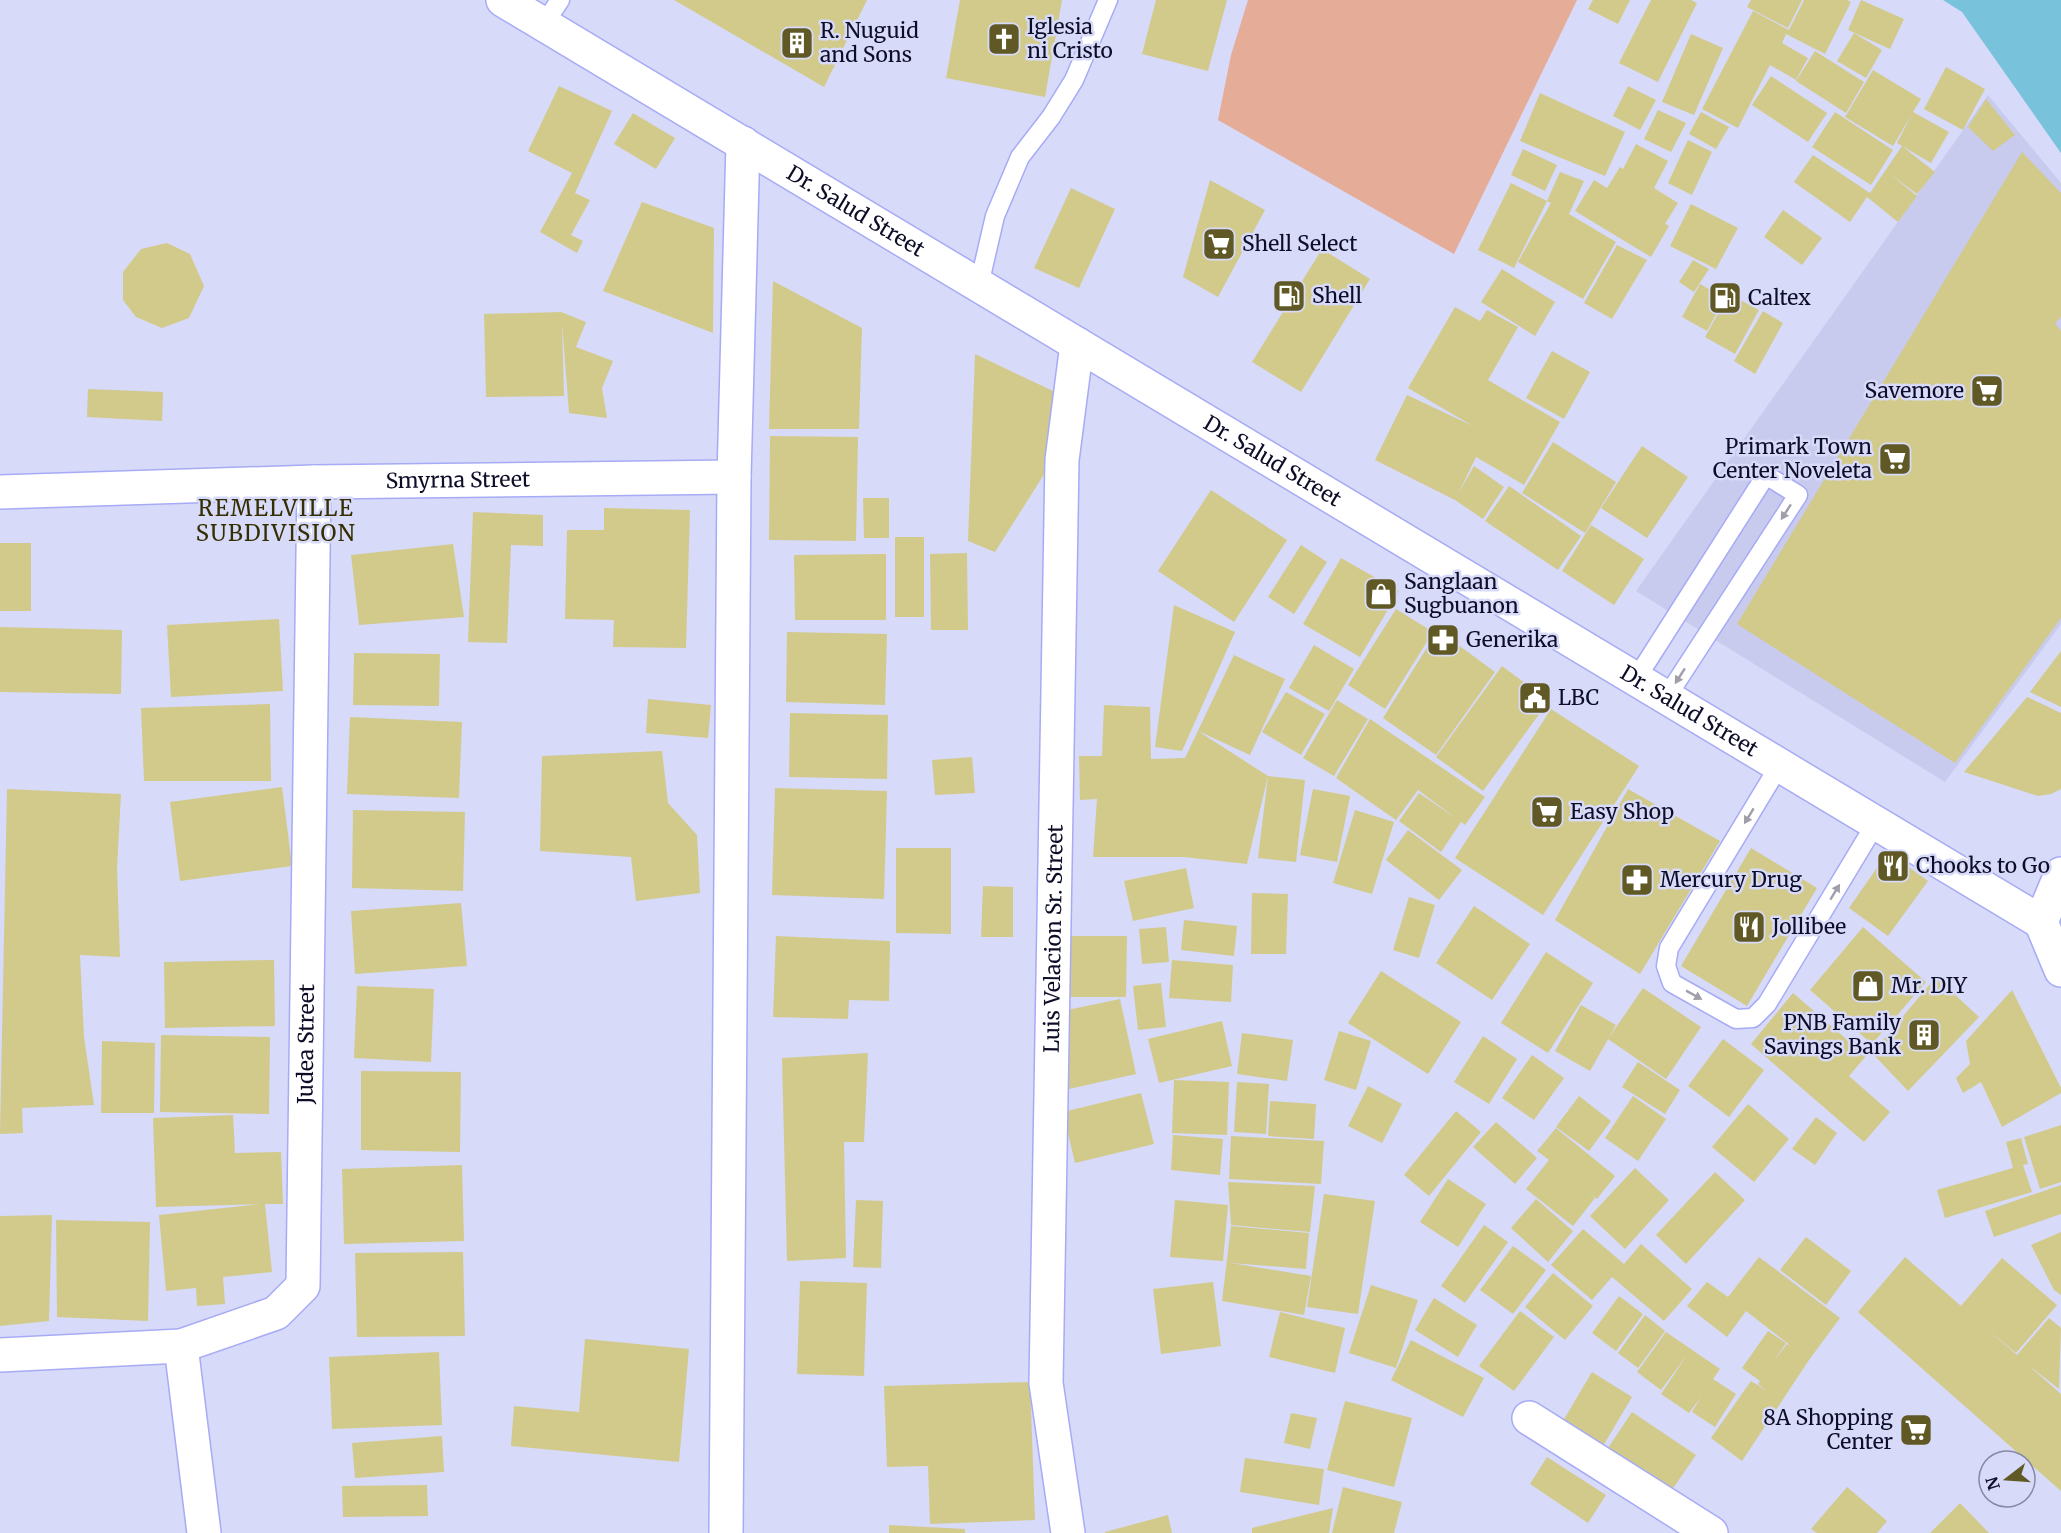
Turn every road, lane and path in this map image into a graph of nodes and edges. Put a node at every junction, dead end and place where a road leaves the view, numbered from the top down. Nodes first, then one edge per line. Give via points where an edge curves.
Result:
1 (503, 0) edge
2 (1108, 0) edge
3 (552, 12) edge
4 (743, 143) junction
5 (979, 285) junction
6 (1077, 344) junction
7 (734, 477) junction
8 (314, 482) junction
9 (0, 492) edge
10 (1636, 679) junction
11 (1666, 698) junction
12 (1779, 766) junction
13 (1876, 824) junction
14 (2061, 874) edge
15 (2041, 922) junction
16 (2061, 970) edge
17 (181, 1346) junction
18 (0, 1355) edge
19 (1529, 1418) dead end
20 (204, 1533) edge
21 (726, 1533) edge
22 (1068, 1533) edge
23 (1711, 1533) edge

1 - 3 street, Dr. Salud Street
2 - 5 lane via 1074,80 1020,157 994,216
3 - 4 street, Dr. Salud Street
4 - 5 street, Dr. Salud Street
4 - 7 street
5 - 6 street, Dr. Salud Street
6 - 10 street, Dr. Salud Street
6 - 22 street, Luis Velacion Sr. Street via 1062,460 1046,1383
7 - 8 street, Smyrna Street
7 - 21 street
8 - 9 street, Smyrna Street
8 - 17 street, Judea Street via 303,1286 276,1312
10 - 11 street, Dr. Salud Street
10 -> 11 lane via 1766,475 1798,495
11 - 12 street, Dr. Salud Street
12 - 13 street, Dr. Salud Street
12 -> 13 lane via 1669,948 1666,966 1672,983 1736,1019 1753,1018 1767,1004
13 - 15 street, Dr. Salud Street
14 - 15 street
15 - 16 street
17 - 18 street, Judea Street
17 - 20 street
19 - 23 street

